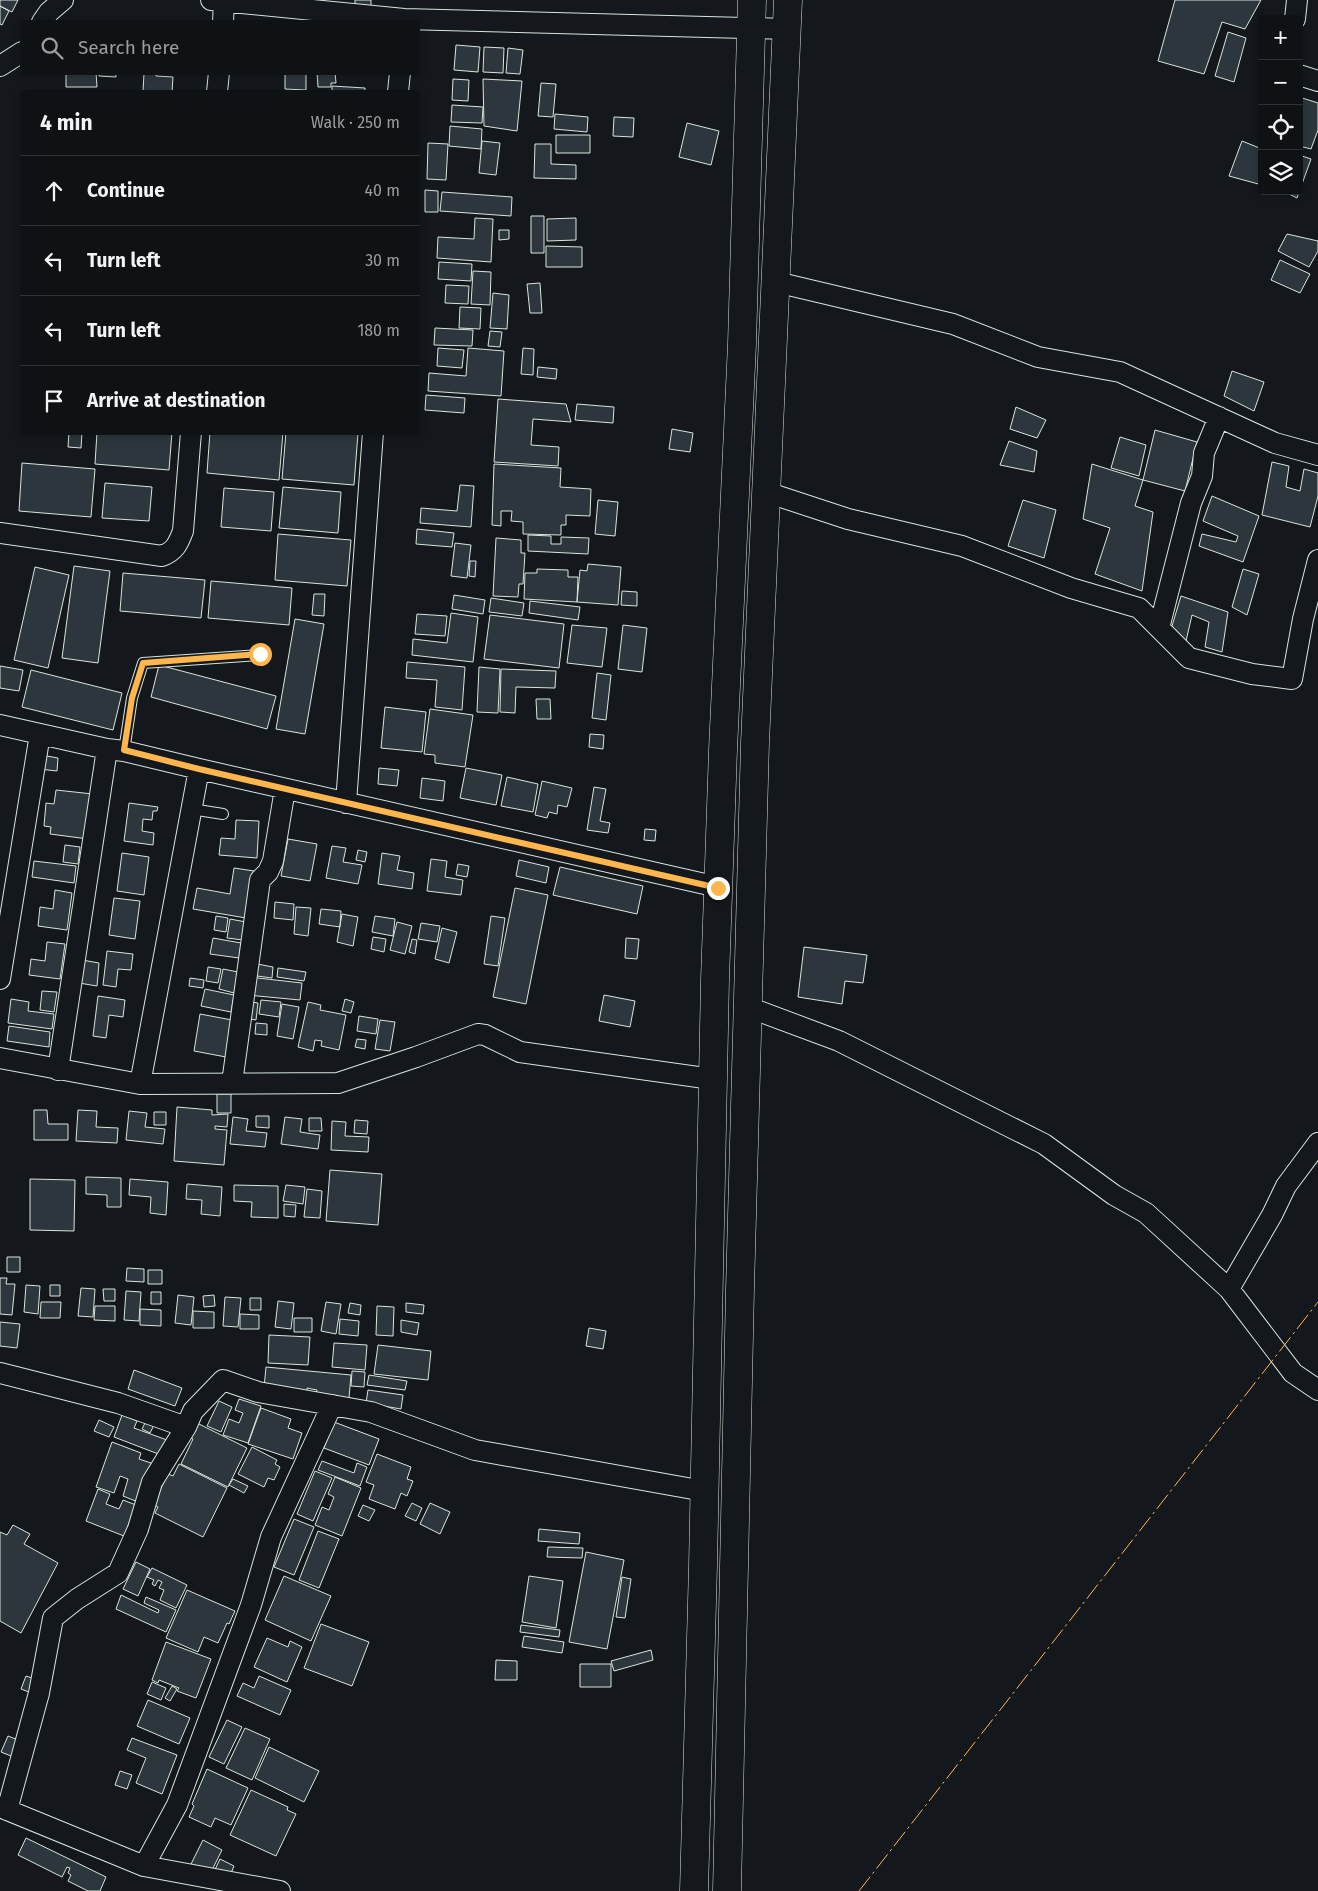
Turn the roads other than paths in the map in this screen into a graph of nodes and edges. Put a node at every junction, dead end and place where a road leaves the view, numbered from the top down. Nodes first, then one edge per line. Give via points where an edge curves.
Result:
1 (752, 0) edge
2 (788, 0) edge
3 (1298, 0) edge
4 (218, 1) edge
5 (404, 14) edge
6 (1296, 15) edge
7 (223, 20) edge
8 (751, 29) junction
9 (787, 29) junction
10 (20, 53) edge
11 (0, 66) edge
12 (219, 75) edge
13 (400, 75) edge
14 (1303, 76) edge
15 (1318, 82) edge
16 (217, 90) edge
17 (398, 90) edge
18 (776, 282) junction
19 (1219, 417) junction
20 (191, 435) edge
21 (373, 435) edge
22 (1318, 455) edge
23 (766, 492) junction
24 (0, 533) edge
25 (1318, 560) edge
26 (1159, 628) junction
27 (260, 654) dead end
28 (0, 725) edge
29 (40, 734) junction
30 (115, 750) junction
31 (199, 769) junction
32 (285, 789) junction
33 (346, 803) junction
34 (191, 809) junction
35 (223, 814) dead end
36 (718, 888) junction
37 (0, 979) edge
38 (748, 1007) junction
39 (0, 1058) edge
40 (58, 1070) junction
41 (712, 1079) junction
42 (232, 1083) junction
43 (140, 1084) junction
44 (1318, 1143) edge
45 (1229, 1289) junction
46 (0, 1373) edge
47 (1318, 1390) edge
48 (332, 1406) junction
49 (186, 1427) junction
50 (704, 1491) junction
51 (3, 1809) edge
52 (144, 1866) junction
53 (280, 1891) edge
54 (694, 1891) edge
55 (726, 1891) edge

1 - 8 highway
2 - 9 highway
3 - 6 street
4 - 5 street
4 - 7 street
5 - 8 street
8 - 9 street
8 - 36 highway via 742,344
9 - 18 highway
10 - 11 street
12 - 16 street
13 - 17 street
14 - 15 street
18 - 19 street via 953,324 1038,357 1120,372
18 - 23 highway
19 - 22 street via 1275,443
19 - 26 street via 1204,453 1202,476 1191,503
20 - 24 street via 183,531 172,552 162,556
21 - 33 street
23 - 26 street via 848,519 962,546 1071,588 1139,608
23 - 38 highway
25 - 26 street via 1292,679 1252,674 1189,658
27 - 30 lane via 143,663
28 - 29 street
29 - 30 street
29 - 37 street
30 - 31 street
30 - 40 street
31 - 32 street
31 - 34 street
32 - 33 street
32 - 42 street via 273,861 260,880
33 - 36 street
34 - 35 lane
34 - 43 street
36 - 41 highway
38 - 45 street via 838,1041 1044,1144 1114,1195 1146,1213
38 - 55 highway
39 - 40 street
40 - 43 street
41 - 42 street via 520,1052 478,1034 338,1083
41 - 50 highway
42 - 43 street
44 - 45 street via 1286,1186
45 - 47 street via 1293,1373
46 - 49 street via 118,1402
48 - 49 street via 258,1392 223,1380 193,1411
48 - 50 street via 371,1412 475,1450
48 - 52 street via 271,1537 251,1605 177,1806
49 - 51 street via 152,1482 138,1529 118,1573 53,1618 39,1694
50 - 54 highway
51 - 52 street
52 - 53 street

